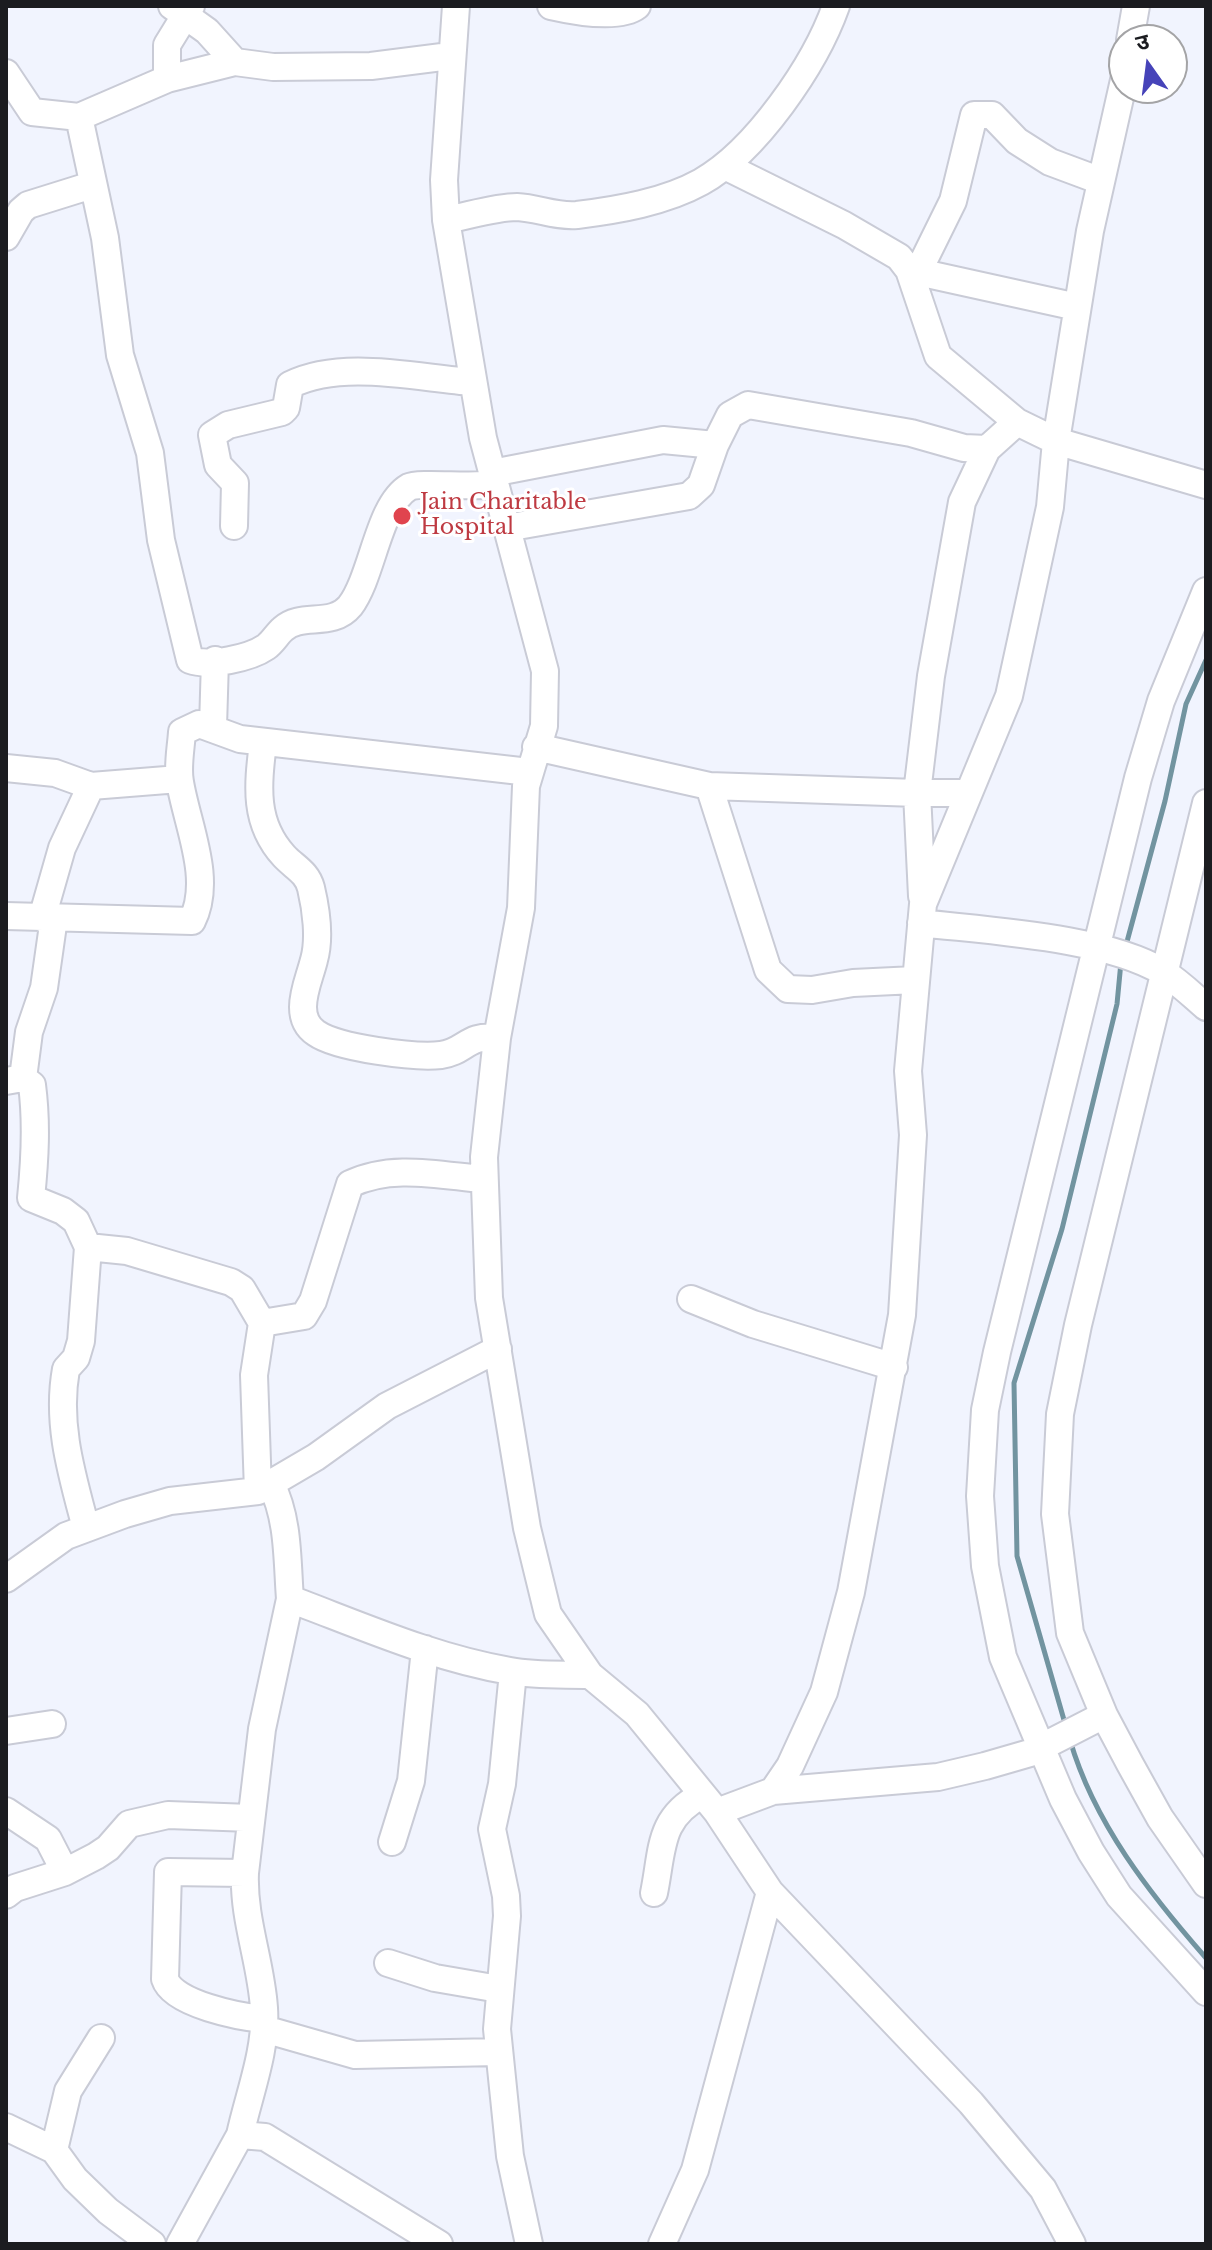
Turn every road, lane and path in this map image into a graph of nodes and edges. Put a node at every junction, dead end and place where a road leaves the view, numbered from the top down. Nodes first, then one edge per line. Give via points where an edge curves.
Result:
1 (456, 6) edge
2 (551, 6) edge
3 (637, 6) edge
4 (836, 6) edge
5 (183, 9) edge
6 (450, 56) junction
7 (235, 62) junction
8 (6, 73) edge
9 (167, 79) junction
10 (1119, 104) edge
11 (79, 117) junction
12 (725, 166) junction
13 (1101, 181) junction
14 (92, 185) junction
15 (446, 220) junction
16 (6, 237) edge
17 (914, 271) junction
18 (1077, 307) junction
19 (472, 382) junction
20 (1017, 422) junction
21 (1056, 441) junction
22 (715, 445) junction
23 (987, 449) junction
24 (493, 478) junction
25 (1206, 485) edge
26 (234, 526) dead end
27 (506, 528) junction
28 (1206, 591) edge
29 (215, 660) junction
30 (213, 727) junction
31 (263, 742) junction
32 (532, 759) junction
33 (6, 768) edge
34 (179, 779) junction
35 (91, 786) junction
36 (709, 786) junction
37 (917, 793) junction
38 (966, 793) junction
39 (1206, 803) edge
40 (922, 914) junction
41 (6, 916) edge
42 (48, 918) junction
43 (1130, 959) junction
44 (915, 980) junction
45 (1206, 1007) edge
46 (497, 1038) junction
47 (14, 1079) edge
48 (482, 1179) junction
49 (18, 1201) edge
50 (88, 1247) junction
51 (691, 1299) dead end
52 (262, 1323) junction
53 (498, 1349) junction
54 (894, 1367) junction
55 (265, 1487) junction
56 (86, 1528) junction
57 (6, 1579) edge
58 (290, 1599) junction
59 (425, 1649) junction
60 (513, 1672) junction
61 (590, 1675) junction
62 (52, 1724) dead end
63 (1097, 1726) junction
64 (6, 1731) edge
65 (1045, 1749) junction
66 (773, 1791) junction
67 (709, 1804) junction
68 (6, 1811) edge
69 (251, 1818) junction
70 (392, 1842) dead end
71 (65, 1872) junction
72 (245, 1873) junction
73 (1206, 1884) edge
74 (770, 1892) junction
75 (654, 1893) dead end
76 (6, 1895) edge
77 (388, 1963) dead end
78 (499, 1989) junction
79 (1206, 1992) edge
80 (264, 2024) junction
81 (101, 2038) dead end
82 (498, 2052) junction
83 (6, 2127) edge
84 (240, 2135) junction
85 (54, 2150) junction
86 (152, 2244) edge
87 (180, 2244) edge
88 (439, 2244) edge
89 (529, 2244) edge
90 (662, 2244) edge
91 (1072, 2244) edge

1 - 6 street
2 - 3 street via 610,12
4 - 12 street via 796,86
5 - 7 street
5 - 9 street via 167,45
6 - 7 street via 371,66
6 - 15 street
7 - 9 street
8 - 11 street via 32,112
9 - 11 street
10 - 13 street
11 - 14 street
12 - 15 street via 702,182 660,198 606,209 561,215 515,207
12 - 17 street via 871,239
13 - 17 street via 1026,148 992,115 974,115 953,201
13 - 18 street
14 - 16 street via 28,205
14 - 29 street via 105,238 120,355 150,453 161,540 186,651 197,663
15 - 19 street
17 - 18 street
17 - 20 street via 938,356
18 - 21 street
19 - 24 street
19 - 26 street via 347,373 290,385 282,412 228,425 212,435 218,465 235,483
20 - 21 street
20 - 23 street
21 - 25 street
21 - 38 street via 1050,507 1009,696
22 - 23 street via 730,415 748,405
22 - 24 street via 663,440
22 - 27 street via 701,485 689,496
23 - 37 street via 962,502 931,676
24 - 27 street
24 - 29 street via 407,489 388,515 367,577 341,614 288,625 263,649
27 - 32 street via 545,671 544,726
28 - 43 street via 1157,714
29 - 30 street
30 - 31 street
30 - 34 street via 199,724 182,732
31 - 32 street
31 - 46 street via 258,794 262,822 270,840 311,887 317,942 303,1007 307,1026 345,1043 418,1056 445,1054 471,1038
32 - 36 street
32 - 46 street via 521,908
33 - 35 street via 55,773
34 - 35 street
34 - 42 street via 201,894 192,921
35 - 42 street via 62,848
36 - 37 street
36 - 44 street via 768,970 779,982 788,989 812,990
37 - 38 street
37 - 40 street
38 - 40 street
39 - 43 street
40 - 43 street
40 - 44 street
41 - 42 street
42 - 47 street via 44,988
43 - 45 street
43 - 63 street via 1078,1325 1060,1414 1055,1514 1070,1633
43 - 65 street via 997,1352 984,1425 980,1496 993,1617 1003,1657
44 - 54 street via 908,1071 913,1135
46 - 48 street
47 - 49 street via 32,1085 36,1150
48 - 52 street via 378,1173 350,1184 304,1316
48 - 53 street via 486,1267
49 - 50 street via 63,1211 76,1221
50 - 52 street via 127,1251 231,1282 242,1289
50 - 56 street via 79,1352 65,1375 64,1426 68,1465
51 - 54 street via 753,1324
52 - 55 street via 254,1375
53 - 55 street via 387,1406
53 - 61 street via 527,1528 548,1614
54 - 66 street via 851,1592 824,1692
55 - 56 street via 170,1501
55 - 58 street via 280,1500
56 - 57 street via 47,1547
58 - 59 street
58 - 69 street via 262,1729
59 - 60 street
59 - 70 street via 411,1781
60 - 61 street
60 - 78 street via 492,1829 506,1896
61 - 67 street via 637,1714
62 - 64 street
63 - 65 street
63 - 73 street
65 - 66 street via 938,1777
65 - 79 street via 1063,1799 1119,1896
66 - 67 street
67 - 74 street
67 - 75 street via 684,1805 666,1826
68 - 71 street via 48,1839
69 - 71 street via 168,1815 129,1824 108,1848
69 - 72 street
71 - 76 street
72 - 80 street
72 - 80 street via 168,1872 165,1979 173,1990 221,2013
74 - 90 street via 695,2170
74 - 91 street via 971,2103 1043,2189
77 - 78 street
78 - 82 street
80 - 82 street via 355,2055
80 - 84 street
81 - 85 street via 68,2091
82 - 89 street via 510,2156
83 - 85 street
84 - 87 street
84 - 88 street via 265,2137
85 - 86 street via 108,2211

